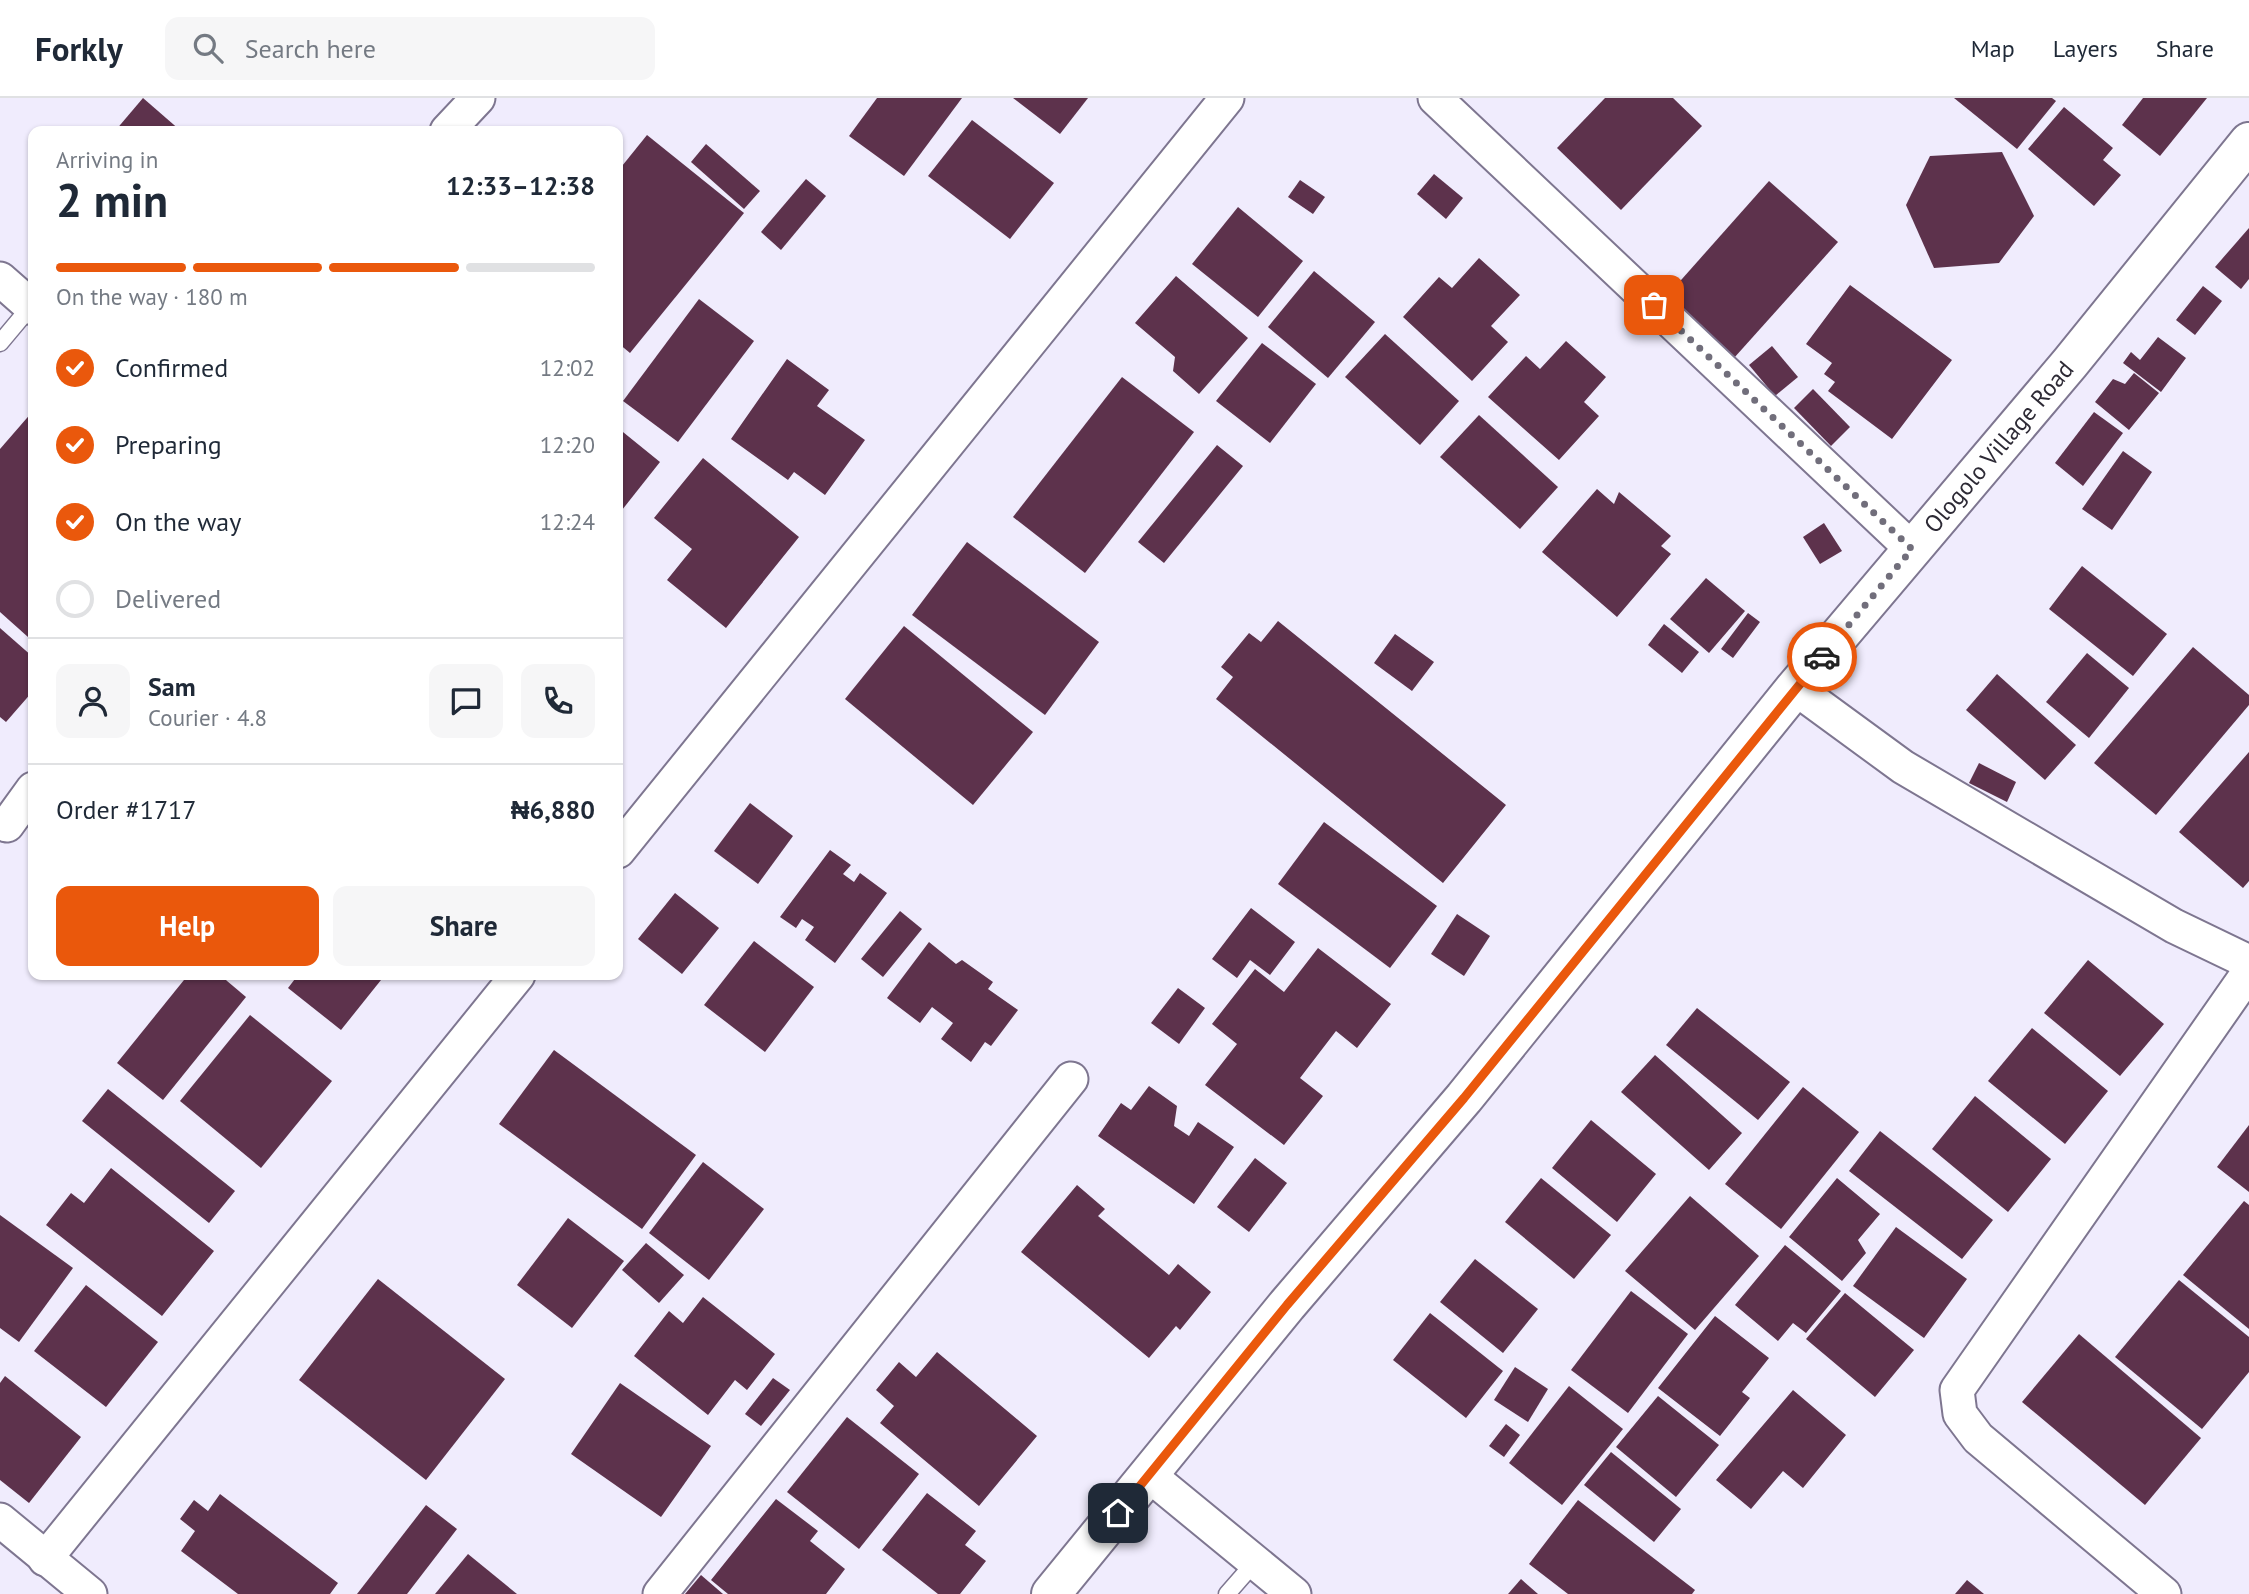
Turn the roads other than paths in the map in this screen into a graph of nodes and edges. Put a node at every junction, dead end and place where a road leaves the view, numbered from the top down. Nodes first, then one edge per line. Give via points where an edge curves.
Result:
1 (478, 98) edge
2 (1227, 98) edge
3 (1435, 98) edge
4 (452, 126) edge
5 (2249, 142) edge
6 (0, 279) edge
7 (28, 304) edge
8 (28, 312) edge
9 (0, 344) edge
10 (1912, 549) junction
11 (1795, 688) junction
12 (28, 796) edge
13 (7, 825) dead end
14 (623, 845) edge
15 (2249, 962) edge
16 (2249, 972) edge
17 (513, 980) edge
18 (1072, 1079) dead end
19 (1149, 1475) junction
20 (0, 1520) edge
21 (45, 1559) junction
22 (1255, 1562) junction
23 (90, 1594) edge
24 (660, 1594) edge
25 (1051, 1594) edge
26 (1227, 1594) edge
27 (1294, 1594) edge
28 (2164, 1594) edge

1 - 4 street
2 - 14 street
3 - 10 street
5 - 10 street, Ologolo Village Road
6 - 7 street
8 - 9 lane
10 - 11 street, Ologolo Village Road
11 - 15 street via 1903,767 2175,926
11 - 19 street, Ologolo Village Road via 1464,1098
12 - 13 street
16 - 28 street via 1957,1390 1960,1415 1978,1438
17 - 21 street
18 - 24 street
19 - 22 street
19 - 25 street, Ologolo Village Road
20 - 21 street
21 - 23 street
22 - 26 lane
22 - 27 street

